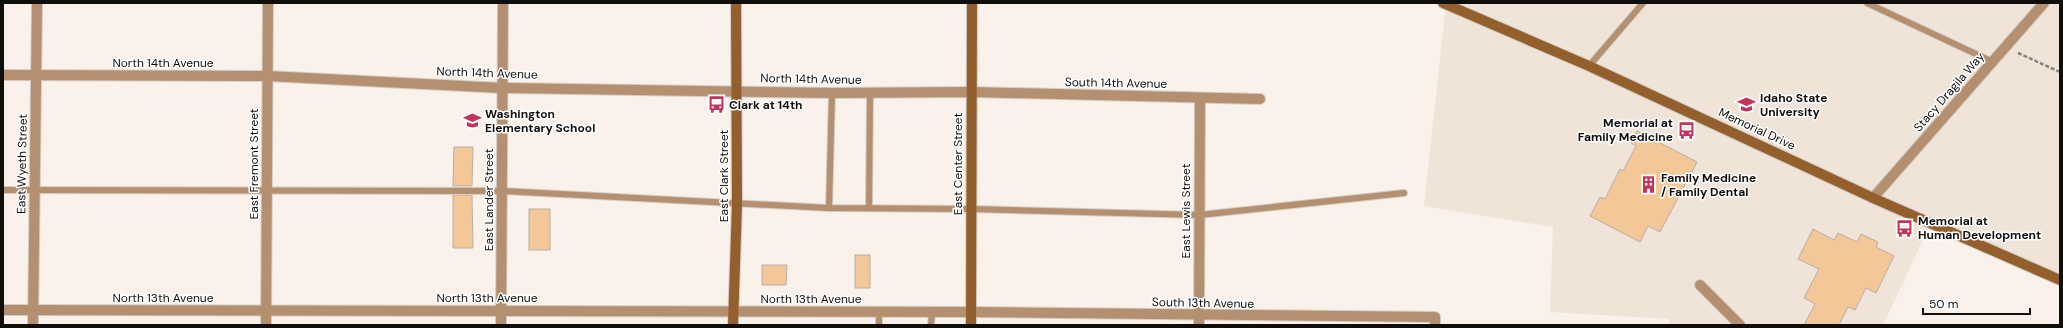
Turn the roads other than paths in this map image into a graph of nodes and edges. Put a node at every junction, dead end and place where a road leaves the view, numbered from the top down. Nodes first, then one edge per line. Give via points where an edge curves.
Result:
1 (37, 3) edge
2 (268, 3) edge
3 (503, 3) edge
4 (736, 3) edge
5 (972, 3) edge
6 (1445, 3) edge
7 (1643, 3) edge
8 (1867, 3) edge
9 (2044, 3) edge
10 (1993, 62) junction
11 (1588, 66) junction
12 (3, 75) edge
13 (36, 75) junction
14 (267, 76) junction
15 (502, 88) junction
16 (737, 90) junction
17 (971, 92) junction
18 (832, 93) junction
19 (870, 93) junction
20 (1200, 98) junction
21 (1260, 99) dead end
22 (3, 190) edge
23 (35, 190) junction
24 (267, 191) junction
25 (502, 192) junction
26 (1404, 194) dead end
27 (1873, 198) junction
28 (737, 204) junction
29 (829, 208) junction
30 (869, 208) junction
31 (971, 209) junction
32 (1199, 215) junction
33 (2060, 280) edge
34 (1700, 285) dead end
35 (3, 310) edge
36 (33, 310) junction
37 (266, 311) junction
38 (501, 311) junction
39 (733, 312) junction
40 (879, 312) junction
41 (932, 312) junction
42 (971, 312) junction
43 (1199, 320) edge
44 (1435, 321) edge
45 (33, 325) edge
46 (266, 325) edge
47 (501, 325) edge
48 (733, 325) edge
49 (879, 325) edge
50 (931, 325) edge
51 (971, 325) edge
52 (1740, 325) edge

1 - 13 street, East Wyeth Street
2 - 14 street, East Fremont Street
3 - 15 street, East Lander Street
4 - 16 street, East Clark Street
5 - 17 street, East Center Street
6 - 11 street, Memorial Drive
7 - 11 lane
8 - 10 lane
9 - 10 street, Stacy Dragila Way
10 - 27 street, Stacy Dragila Way
11 - 27 street, Memorial Drive
12 - 13 street, North 14th Avenue
13 - 14 street, North 14th Avenue
13 - 23 street, East Wyeth Street
14 - 15 street, North 14th Avenue
14 - 24 street, East Fremont Street
15 - 16 street, North 14th Avenue
15 - 25 street, East Lander Street
16 - 18 street, North 14th Avenue
16 - 28 street, East Clark Street
17 - 19 street, North 14th Avenue
17 - 20 street, South 14th Avenue
17 - 31 street, East Center Street
18 - 19 street, North 14th Avenue
18 - 29 lane
19 - 30 lane
20 - 21 street, South 14th Avenue
20 - 32 street, East Lewis Street
22 - 23 lane
23 - 24 lane
23 - 36 street, East Wyeth Street
24 - 25 lane
24 - 37 street, East Fremont Street
25 - 28 lane
25 - 38 street, East Lander Street
26 - 32 lane
27 - 33 street, Memorial Drive
28 - 29 lane
28 - 39 street, East Clark Street
29 - 30 lane
30 - 31 lane
31 - 32 lane
31 - 42 street, East Center Street
32 - 43 street, East Lewis Street
34 - 52 street
35 - 36 street, North 13th Avenue
36 - 37 street, North 13th Avenue
36 - 45 street, East Wyeth Street
37 - 38 street, North 13th Avenue
37 - 46 street, East Fremont Street
38 - 39 street, North 13th Avenue
38 - 47 street, East Lander Street
39 - 40 street, North 13th Avenue
39 - 48 street, East Clark Street
40 - 41 street, North 13th Avenue
40 - 49 lane
41 - 42 street, North 13th Avenue
41 - 50 lane
42 - 43 street, South 13th Avenue
42 - 51 street, East Center Street
43 - 44 street, South 13th Avenue

